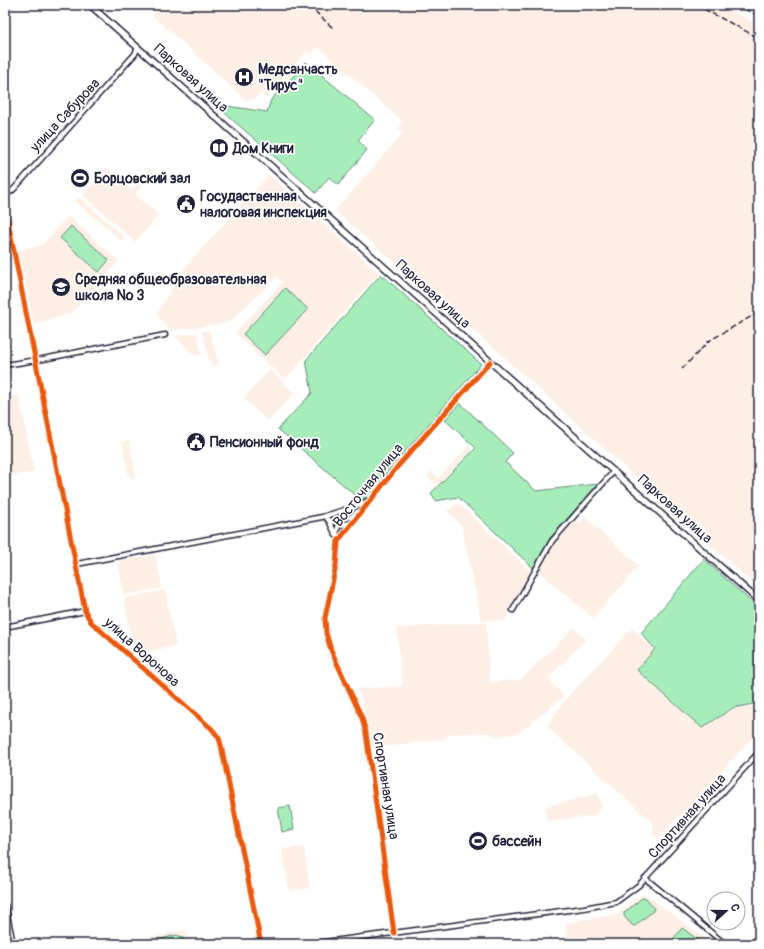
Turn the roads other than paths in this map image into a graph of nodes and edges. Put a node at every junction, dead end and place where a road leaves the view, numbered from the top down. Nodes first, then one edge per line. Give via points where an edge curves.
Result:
1 (90, 5) edge
2 (138, 47) junction
3 (6, 197) edge
4 (5, 206) edge
5 (165, 335) dead end
6 (36, 360) junction
7 (490, 362) junction
8 (5, 365) edge
9 (614, 471) junction
10 (371, 498) junction
11 (358, 506) junction
12 (331, 513) junction
13 (358, 515) junction
14 (343, 516) junction
15 (322, 517) junction
16 (327, 519) junction
17 (338, 524) junction
18 (348, 524) junction
19 (347, 530) junction
20 (336, 535) junction
21 (338, 541) junction
22 (77, 564) junction
23 (759, 601) edge
24 (85, 610) junction
25 (513, 610) dead end
26 (5, 627) edge
27 (331, 650) joint
28 (759, 752) edge
29 (645, 878) junction
30 (5, 905) edge
31 (394, 933) junction
32 (13, 944) edge
33 (261, 944) edge
34 (308, 944) edge
35 (725, 944) edge

1 - 2 main road, Парковая улица
2 - 3 street, улица Сабурова via 106,88
2 - 7 main road, Парковая улица
4 - 6 street, улица Воронова
5 - 6 street
6 - 8 street
6 - 22 street, улица Воронова
7 - 9 main road, Парковая улица
7 - 10 street, Восточная улица
9 - 23 main road, Парковая улица
9 - 25 street via 552,541
10 - 11 street
10 - 13 street, Восточная улица
11 - 12 street, Восточная улица
11 - 14 street
12 - 14 street
12 - 15 street, Восточная улица
13 - 18 street
13 - 19 street, Восточная улица
14 - 17 street
14 - 18 street
15 - 16 street
15 - 22 street, Восточная улица
16 - 17 street
16 - 20 street
17 - 18 street
17 - 20 street
18 - 19 street
19 - 21 street, Восточная улица
20 - 21 street
21 - 27 street, Восточная улица via 336,565 325,618
22 - 24 street, улица Воронова
24 - 26 street
24 - 33 street, улица Воронова via 91,622 219,738
27 - 31 street, Спортивная улица via 362,718 366,733
28 - 29 street, Спортивная улица
29 - 31 street, Спортивная улица via 619,900 601,906
29 - 35 street
30 - 32 street
31 - 34 street, Спортивная улица

